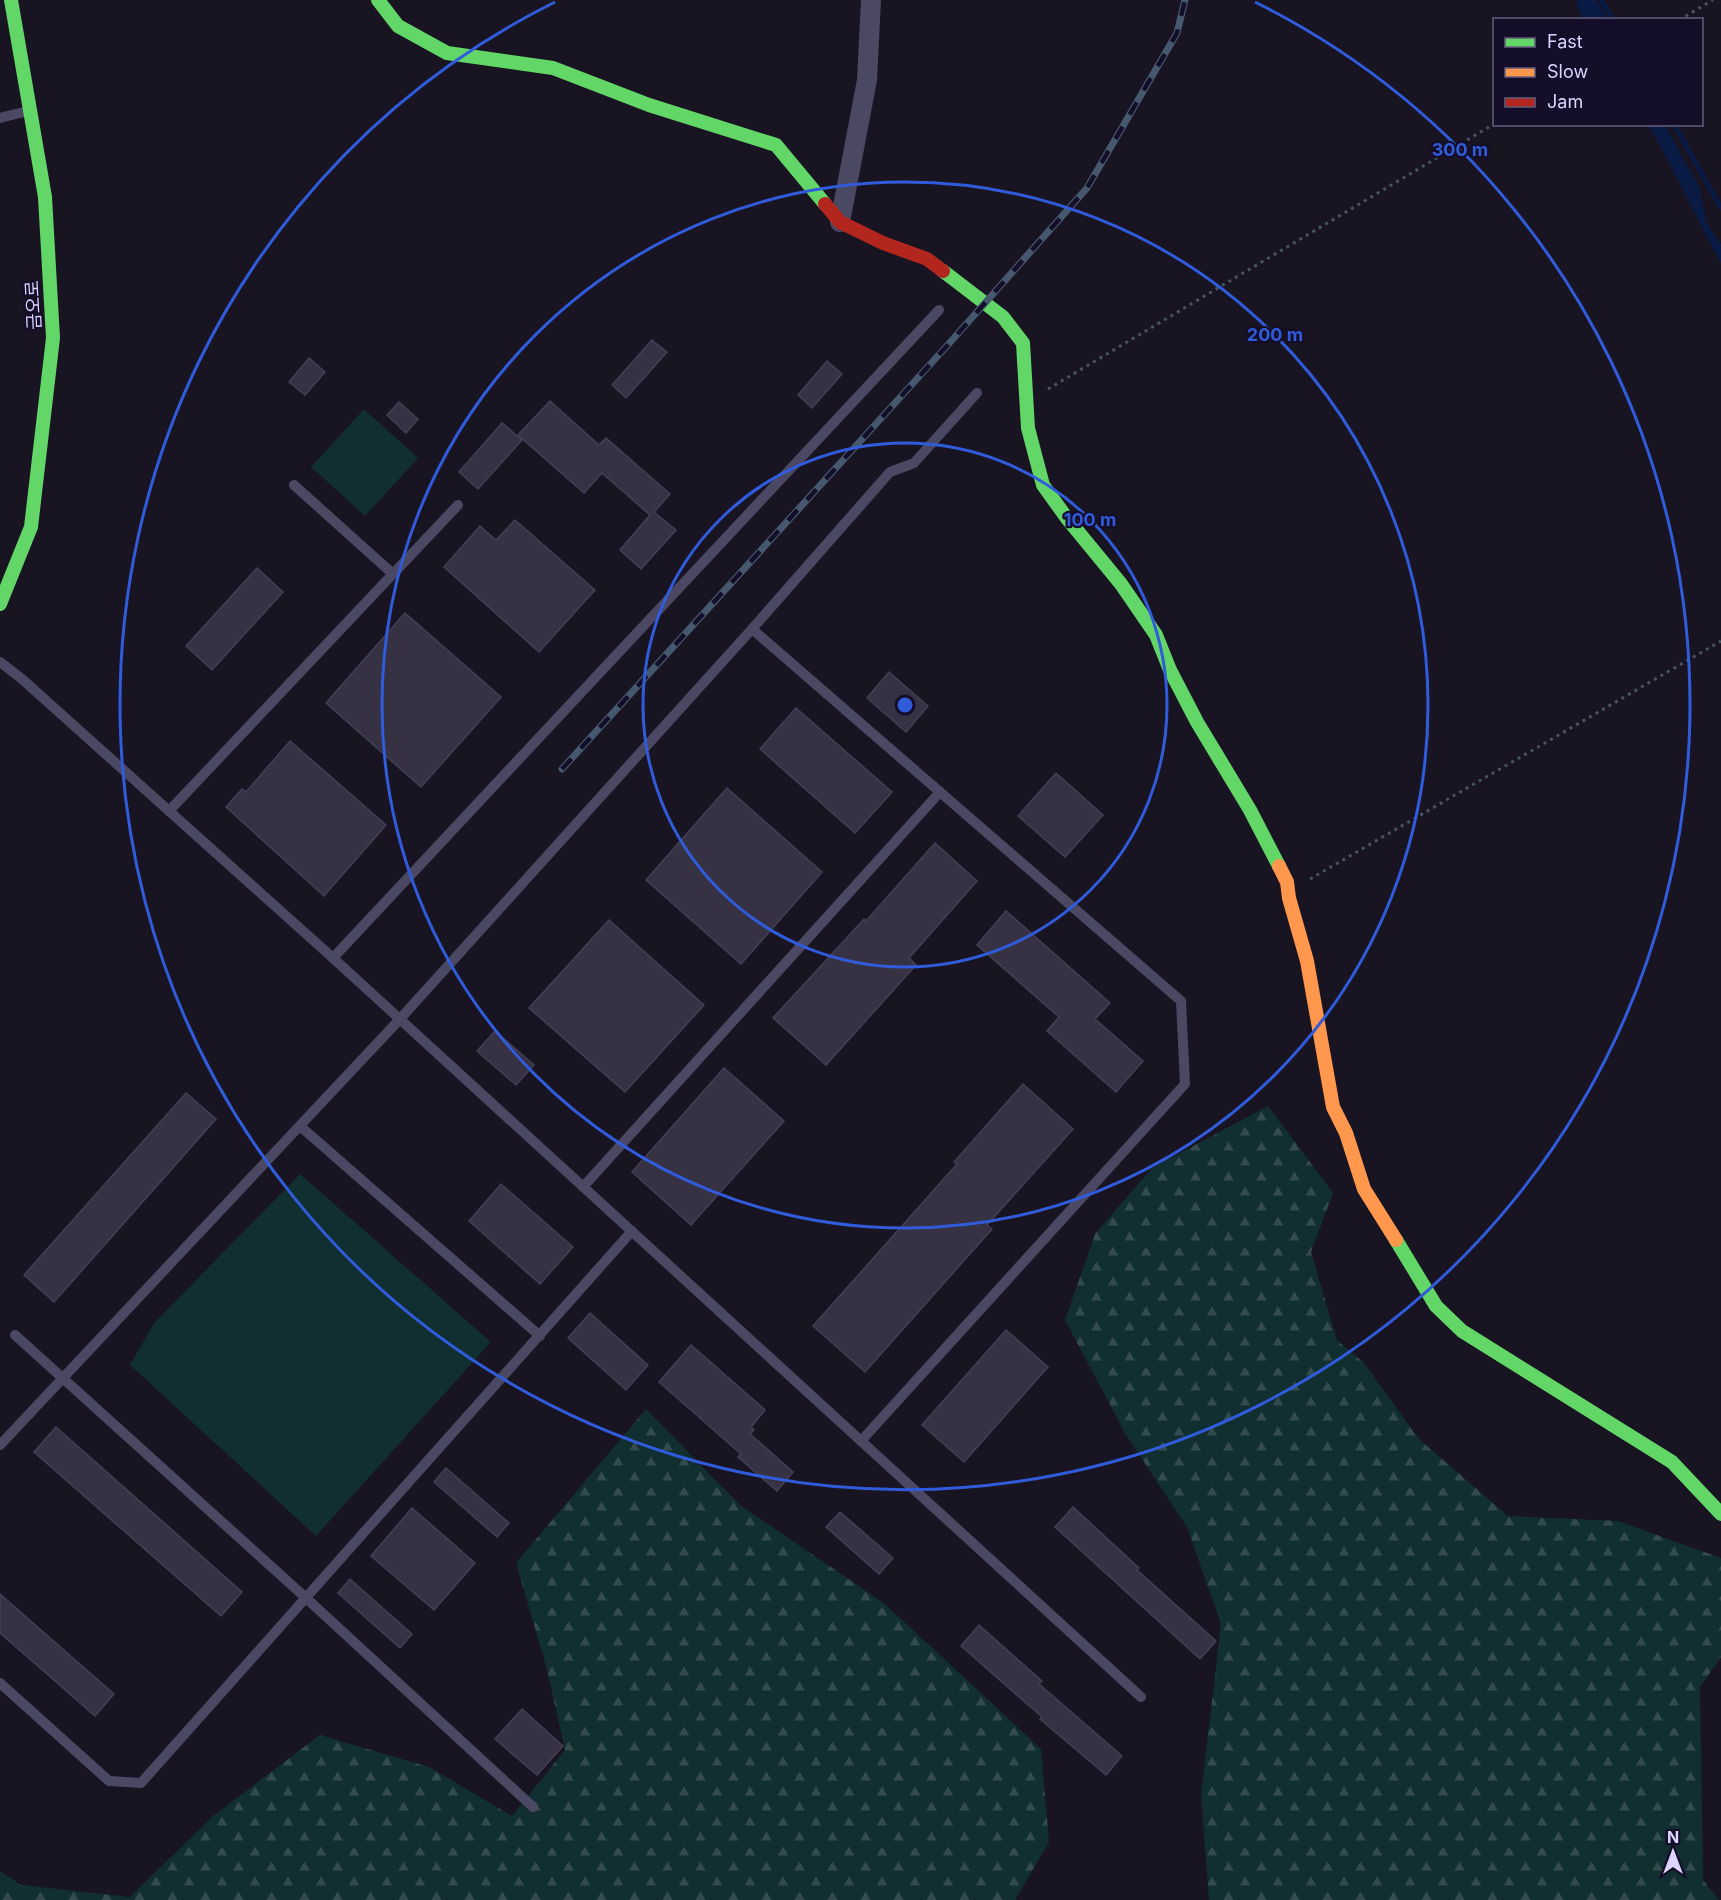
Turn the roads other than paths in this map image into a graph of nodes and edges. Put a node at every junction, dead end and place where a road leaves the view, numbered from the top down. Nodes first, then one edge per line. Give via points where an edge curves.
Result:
1 (11, 0) edge
2 (378, 0) edge
3 (871, 0) edge
4 (31, 110) junction
5 (0, 118) edge
6 (840, 222) junction
7 (939, 309) dead end
8 (976, 393) dead end
9 (294, 485) dead end
10 (458, 505) dead end
11 (393, 574) junction
12 (0, 604) edge
13 (752, 629) junction
14 (0, 662) edge
15 (940, 792) junction
16 (170, 811) junction
17 (333, 958) junction
18 (400, 1019) junction
19 (300, 1126) junction
20 (583, 1187) junction
21 (632, 1231) junction
22 (15, 1335) dead end
23 (540, 1336) junction
24 (62, 1378) junction
25 (861, 1441) junction
26 (0, 1445) edge
27 (1721, 1514) edge
28 (306, 1598) junction
29 (0, 1683) edge
30 (1141, 1697) dead end
31 (533, 1807) dead end

1 - 4 street, 금오로
2 - 6 street via 398,26 447,53 552,68 649,105 776,145
3 - 6 street via 867,80
4 - 5 lane
4 - 12 street, 금오로 via 45,197 53,338 31,527
6 - 27 street via 927,259 1003,317 1023,344 1028,428 1044,485 1156,635 1181,691 1287,882 1307,961 1334,1107 1364,1189 1436,1306 1462,1331 1672,1462
7 - 17 lane
8 - 13 lane via 914,463 890,472
9 - 11 lane
10 - 11 lane
11 - 16 lane
13 - 15 lane
13 - 18 lane
14 - 16 lane
15 - 20 lane
15 - 25 lane via 1181,1001 1185,1084
16 - 17 lane
17 - 18 lane
18 - 19 lane
18 - 20 lane
19 - 23 lane
19 - 24 lane
20 - 21 lane
21 - 23 lane
21 - 25 lane
22 - 24 lane
23 - 28 lane
24 - 26 lane
24 - 28 lane
25 - 30 lane
28 - 29 lane via 141,1783 109,1781
28 - 31 lane

